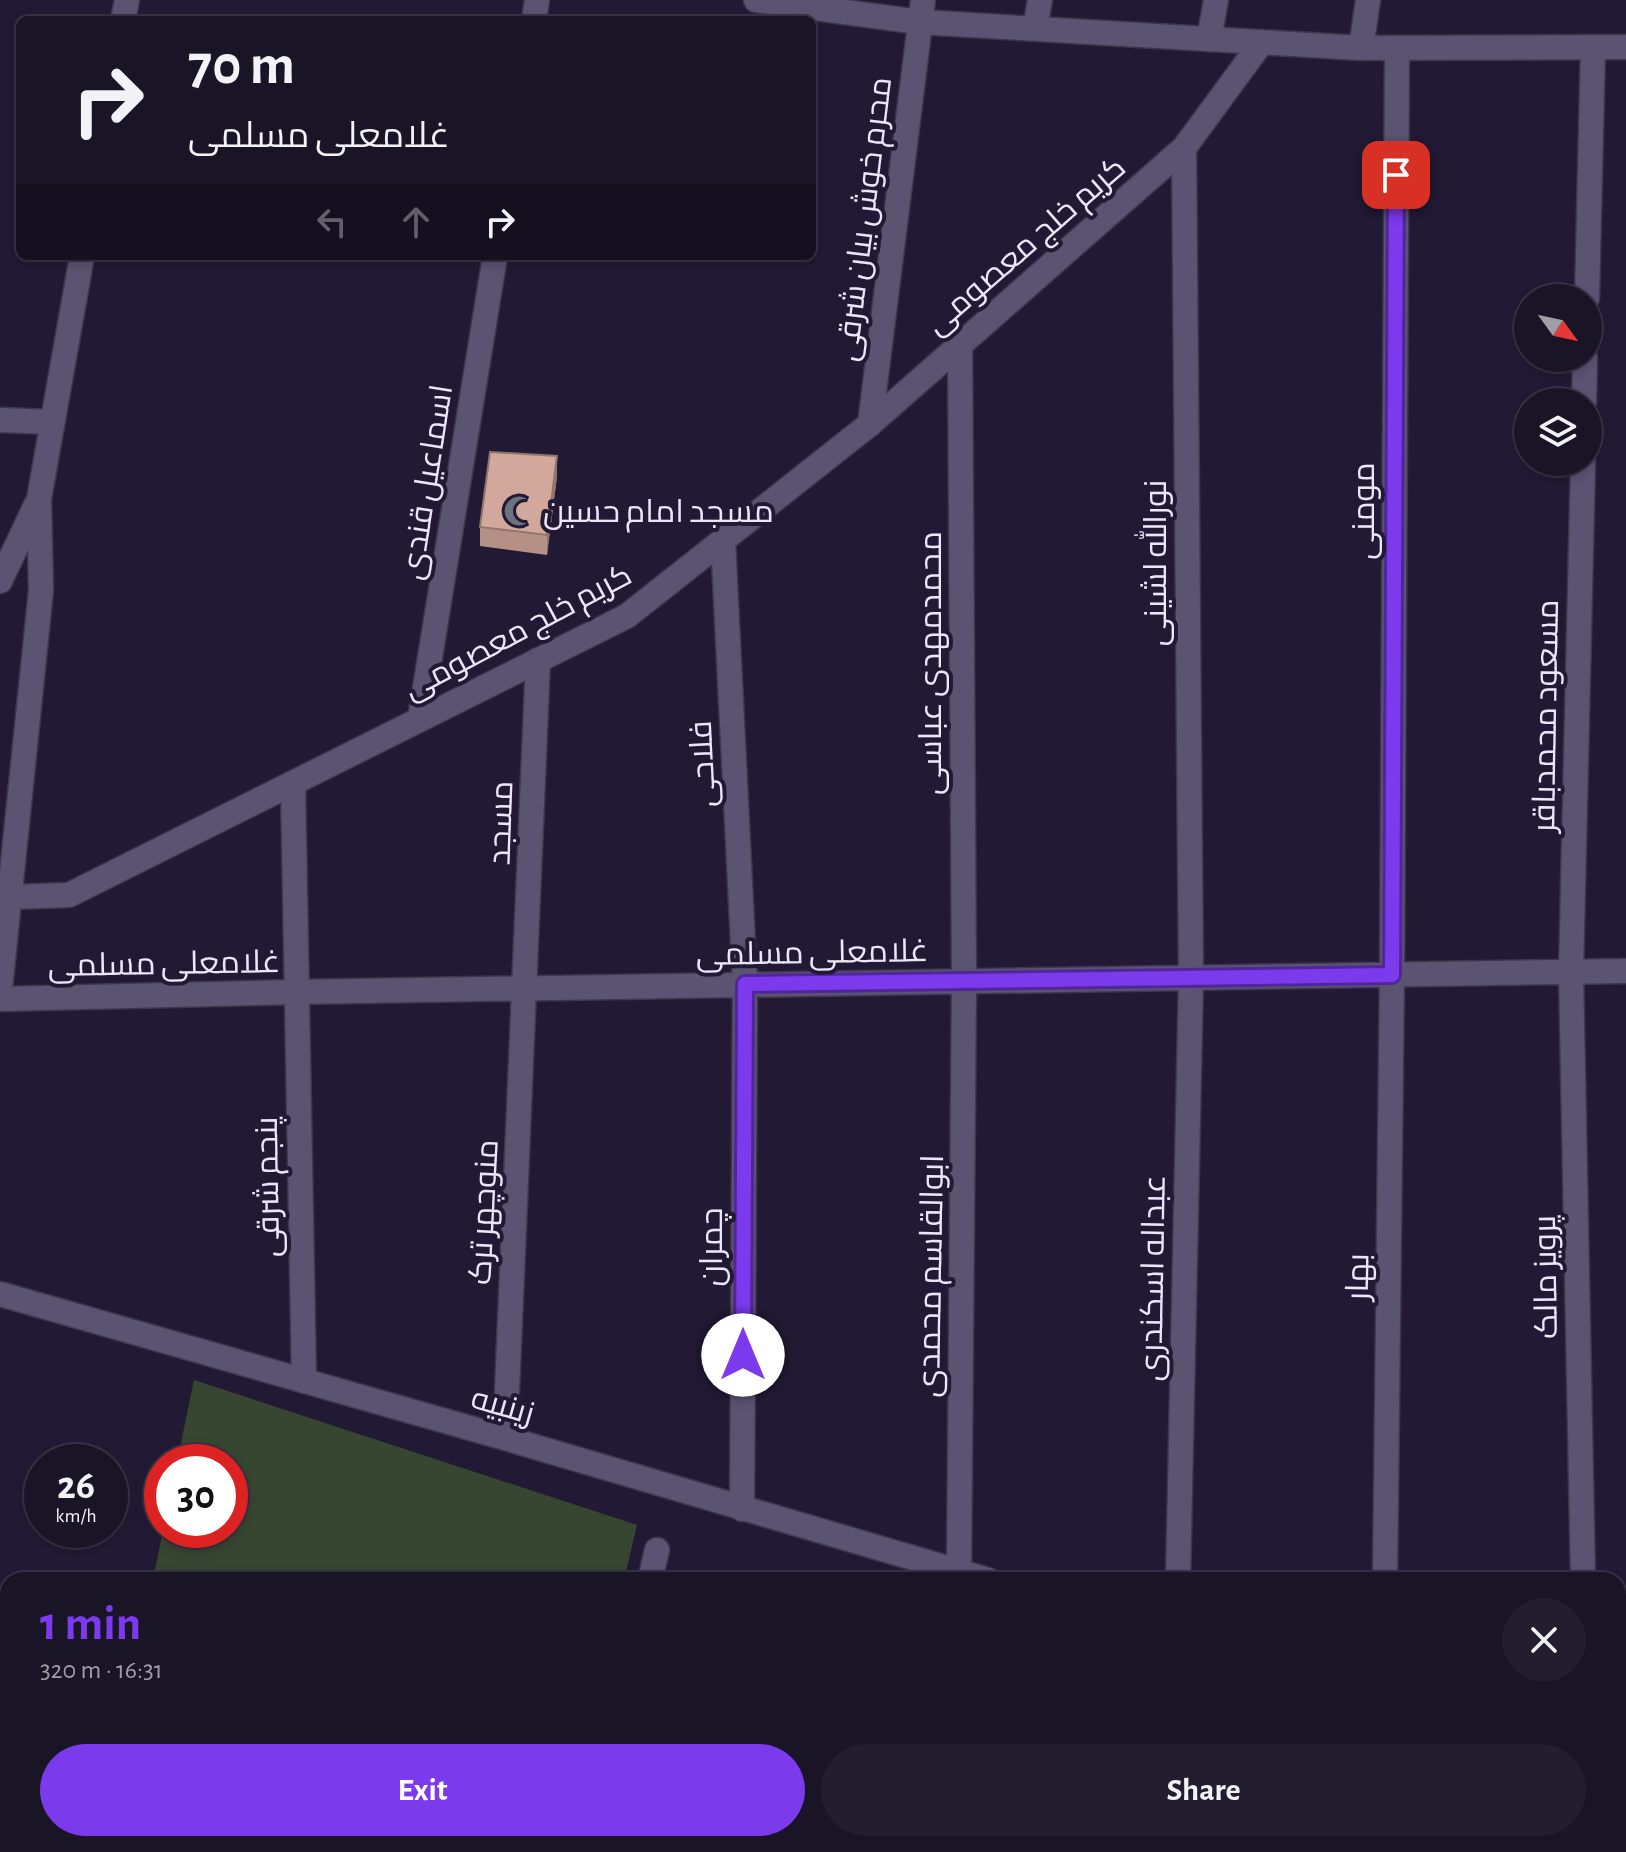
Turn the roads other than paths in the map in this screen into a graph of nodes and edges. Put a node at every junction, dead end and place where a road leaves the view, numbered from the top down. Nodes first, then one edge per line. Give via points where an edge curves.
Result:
1 (756, 0) edge
2 (1040, 0) edge
3 (1216, 0) edge
4 (1368, 0) edge
5 (921, 11) edge
6 (1035, 28) junction
7 (1209, 39) junction
8 (1262, 42) junction
9 (1593, 47) junction
10 (1626, 47) edge
11 (1361, 48) junction
12 (1397, 48) junction
13 (1184, 148) junction
14 (81, 260) edge
15 (494, 260) edge
16 (1587, 284) edge
17 (960, 344) junction
18 (0, 420) edge
19 (52, 422) junction
20 (870, 424) junction
21 (1583, 476) edge
22 (39, 499) junction
23 (723, 540) junction
24 (0, 581) edge
25 (538, 660) junction
26 (420, 719) junction
27 (293, 784) junction
28 (10, 897) junction
29 (1626, 971) edge
30 (1571, 972) junction
31 (1392, 975) junction
32 (1191, 978) junction
33 (964, 981) junction
34 (745, 984) junction
35 (526, 988) junction
36 (0, 989) edge
37 (295, 992) junction
38 (0, 999) edge
39 (0, 1294) edge
40 (304, 1381) junction
41 (505, 1438) junction
42 (742, 1509) junction
43 (657, 1550) dead end
44 (652, 1572) edge
45 (944, 1572) edge
46 (1178, 1572) edge
47 (1385, 1572) edge
48 (1583, 1572) edge

1 - 5 street
2 - 6 street
3 - 7 street
4 - 11 street
5 - 6 street
5 - 20 street, محرم خوش بیان شرقی
6 - 7 street
7 - 8 street
8 - 11 street
8 - 13 street, کریم خلج معصومی
9 - 10 street
9 - 12 street
9 - 16 street
11 - 12 street
12 - 31 street, مومنی
13 - 17 street, کریم خلج معصومی
13 - 32 street, نورالله لشینی
14 - 19 street
15 - 26 street, اسماعیل قندی
17 - 20 street, کریم خلج معصومی
17 - 33 street, محمدمهدی عباسی
18 - 19 street
19 - 22 street
20 - 23 street, کریم خلج معصومی
21 - 30 street, مسعود محمدباقر
22 - 24 street
22 - 28 street via 41,590
23 - 25 street, کریم خلج معصومی via 627,616
23 - 34 street, فلاحی
25 - 26 street, کریم خلج معصومی
25 - 35 street, مسجد
26 - 27 street, کریم خلج معصومی
27 - 28 street, کریم خلج معصومی via 69,895
27 - 37 street, پنجم شرقی
28 - 36 street
29 - 30 street, غلامعلی مسلمی
30 - 31 street, غلامعلی مسلمی
30 - 48 street, پرویز مالک
31 - 32 street, غلامعلی مسلمی
31 - 47 street, بهار
32 - 33 street, غلامعلی مسلمی
32 - 46 street, عبداله اسکندری
33 - 34 street, غلامعلی مسلمی
33 - 45 street, ابوالقاسم محمدی
34 - 35 street, غلامعلی مسلمی
34 - 42 street, چمران
35 - 37 street, غلامعلی مسلمی
35 - 41 street, منوچهر ترک
37 - 38 street, غلامعلی مسلمی
37 - 40 street, پنجم شرقی
39 - 40 street, زینبیه
40 - 41 street, زینبیه
41 - 42 street, زینبیه
42 - 45 street, زینبیه
43 - 44 street

